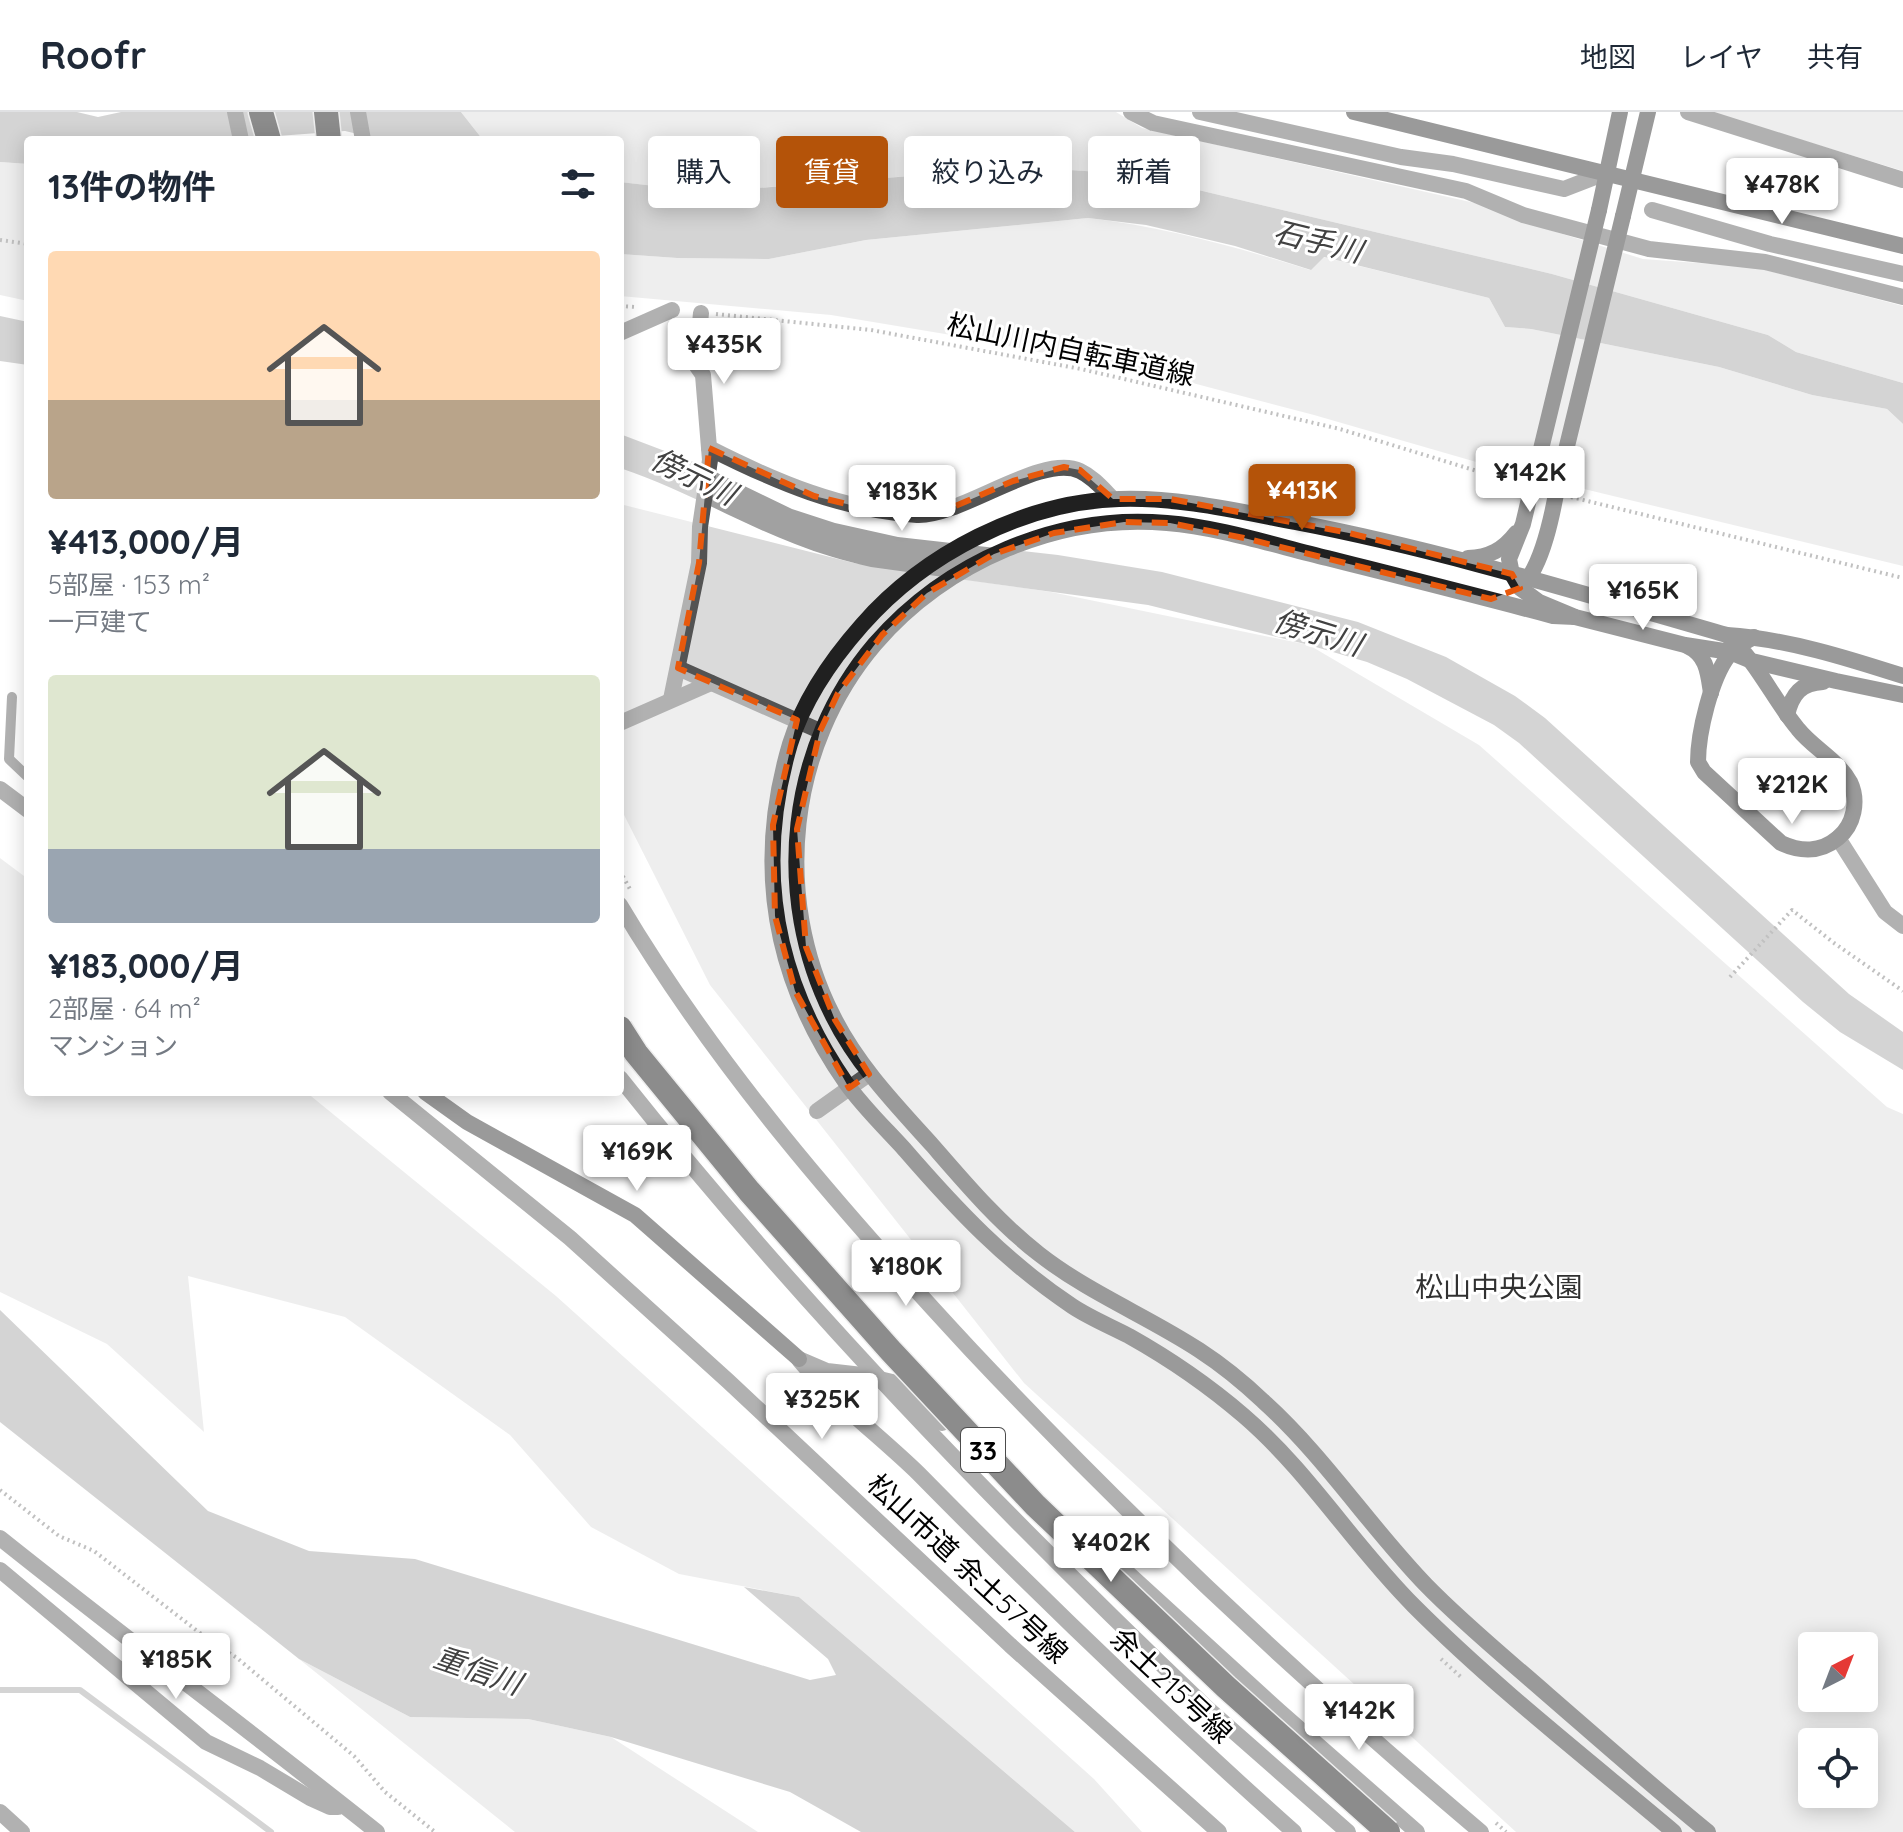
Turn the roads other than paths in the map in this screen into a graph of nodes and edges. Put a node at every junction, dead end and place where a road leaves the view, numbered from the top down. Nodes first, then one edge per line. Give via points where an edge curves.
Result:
1 (235, 112) edge
2 (261, 112) edge
3 (277, 112) edge
4 (326, 112) edge
5 (358, 112) edge
6 (1131, 112) edge
7 (1200, 112) edge
8 (1354, 112) edge
9 (1620, 112) edge
10 (1688, 112) edge
11 (1647, 115) edge
12 (240, 136) edge
13 (268, 136) edge
14 (281, 136) edge
15 (329, 136) edge
16 (362, 136) edge
17 (1608, 172) junction
18 (1631, 178) junction
19 (1903, 180) edge
20 (1652, 210) dead end
21 (1903, 246) edge
22 (1903, 274) edge
23 (1903, 297) edge
24 (672, 310) road end
25 (701, 313) road end
26 (624, 331) edge
27 (710, 454) junction
28 (1113, 499) junction
29 (1523, 524) junction
30 (1540, 554) junction
31 (1458, 558) junction
32 (1520, 580) junction
33 (1569, 590) junction
34 (1491, 599) junction
35 (1575, 617) junction
36 (1738, 642) junction
37 (1685, 645) junction
38 (1752, 661) junction
39 (678, 668) junction
40 (1903, 676) edge
41 (1836, 681) junction
42 (711, 683) junction
43 (1711, 695) junction
44 (1903, 695) edge
45 (12, 697) dead end
46 (671, 699) junction
47 (1787, 715) junction
48 (797, 720) junction
49 (624, 721) edge
50 (820, 731) junction
51 (24, 773) edge
52 (0, 789) edge
53 (24, 807) edge
54 (1838, 838) junction
55 (628, 902) edge
56 (1903, 926) edge
57 (624, 1034) edge
58 (869, 1074) junction
59 (624, 1083) edge
60 (849, 1088) junction
61 (395, 1096) edge
62 (431, 1096) edge
63 (817, 1111) dead end
64 (799, 1359) junction
65 (0, 1538) edge
66 (0, 1570) edge
67 (343, 1807) junction
68 (0, 1812) edge
69 (1471, 1830) edge
70 (22, 1832) edge
71 (377, 1832) edge
72 (1219, 1832) edge
73 (1294, 1832) edge
74 (1348, 1832) edge
75 (1388, 1832) edge
76 (1417, 1832) edge
77 (1674, 1832) edge
78 (1708, 1832) edge

1 - 12 street
2 - 13 highway
3 - 14 highway
4 - 15 highway
5 - 16 street
6 - 23 street via 1153,123 1466,191 1523,215 1649,249 1765,262
7 - 17 street via 1564,189
8 - 17 street
9 - 17 street
10 - 19 street
11 - 18 street
17 - 18 street
17 - 29 street, bridge
18 - 21 street
18 - 30 street, bridge
20 - 22 street
24 - 26 street
25 - 27 street via 696,365 703,375
27 - 28 street via 814,496 867,509 921,515 944,511 1013,481 1064,467 1080,470
27 - 39 street via 699,563
28 - 31 street via 1186,502
28 - 48 street via 1047,510 941,555 878,606 842,647
29 - 31 street via 1498,551
29 - 32 street via 1509,559
30 - 32 street
30 - 33 street via 1548,574
31 - 32 street
32 - 33 street
32 - 34 street
32 - 35 street via 1539,602
33 - 36 street
34 - 35 street
34 - 50 street via 1170,523 1124,522 1054,533 994,554 927,593 862,659
35 - 37 street
36 - 37 street
36 - 38 street
36 - 40 street via 1856,661
36 - 43 street
37 - 43 street via 1707,666
38 - 41 street
38 - 47 street
39 - 42 street
39 - 46 street
41 - 44 street
41 - 47 street via 1809,683 1798,690
42 - 46 street
42 - 48 street
43 - 54 street via 1698,749 1704,772 1781,843 1813,850
45 - 51 lane via 9,759
46 - 49 street
47 - 54 street via 1850,782 1853,819
48 - 50 street
48 - 60 street via 773,825 775,916 795,991
50 - 58 street via 797,829 799,914 818,983
52 - 53 street
54 - 56 street via 1885,912
55 - 69 street via 676,992 737,1081 930,1305 1077,1461
57 - 75 highway, 33, bridge via 749,1191 1035,1505
58 - 60 street
58 - 78 street via 1001,1221 1039,1254 1092,1291 1204,1353 1257,1396 1299,1434 1395,1551 1467,1625
59 - 74 street, bridge via 726,1207 1014,1521 1207,1708
60 - 63 street
60 - 77 street via 984,1238 1024,1273 1080,1312 1190,1373 1252,1423 1431,1623
61 - 72 street, 松山市道 余土57号線 via 570,1238
62 - 64 street, 余土215号線 via 467,1122 635,1215
64 - 73 street, 余土215号線 via 1085,1640
64 - 76 street via 827,1371 901,1384 913,1393 1055,1538 1109,1556
65 - 67 street
66 - 67 street via 206,1742 310,1798
67 - 71 street
68 - 70 street

